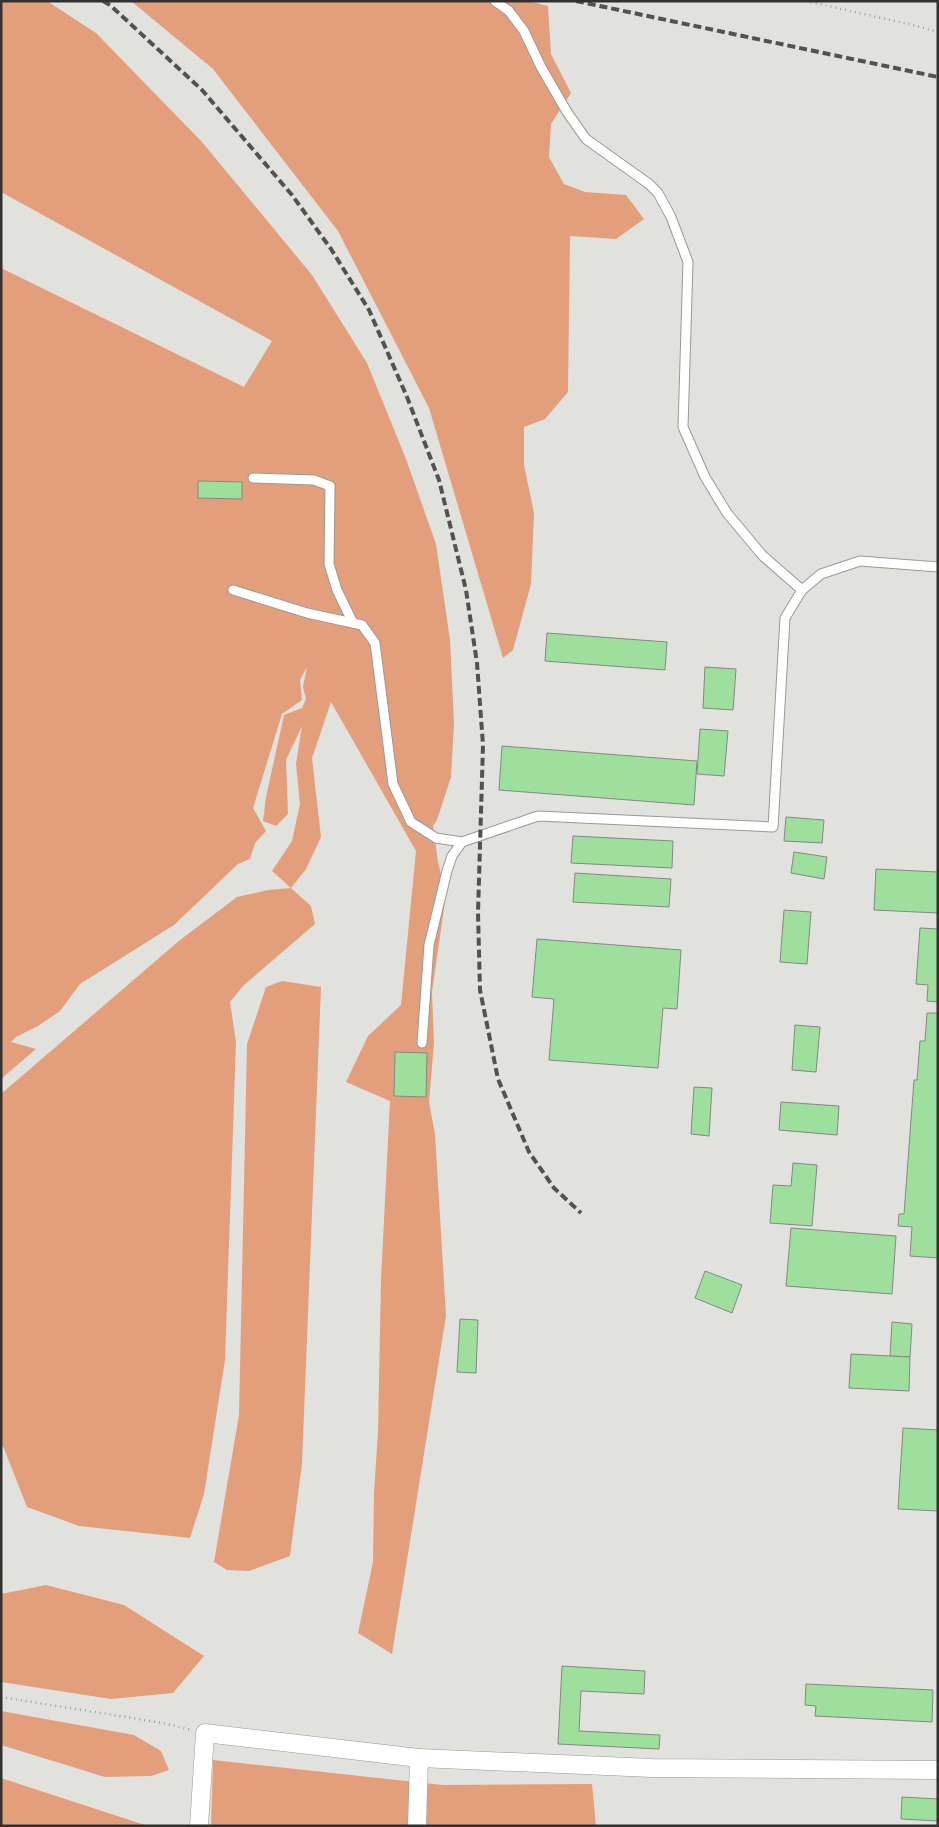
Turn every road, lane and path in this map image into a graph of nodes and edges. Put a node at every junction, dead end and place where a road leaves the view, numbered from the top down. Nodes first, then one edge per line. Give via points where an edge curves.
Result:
1 (494, 1) edge
2 (806, 1) edge
3 (938, 32) edge
4 (253, 478) dead end
5 (938, 567) edge
6 (233, 590) dead end
7 (802, 590) junction
8 (353, 622) junction
9 (462, 842) junction
10 (422, 1043) dead end
11 (1, 1697) edge
12 (205, 1733) junction
13 (419, 1758) junction
14 (938, 1770) edge
15 (199, 1826) edge
16 (417, 1826) edge

1 - 7 lane via 509,11 524,31 541,67 586,139 649,184 671,217 688,262 683,427 705,478 727,513 763,556
2 - 3 path
4 - 8 lane via 314,480 330,486 329,564 337,590
5 - 7 lane via 860,561 821,574
6 - 8 lane via 307,613
7 - 9 lane via 785,618 773,827 538,816
8 - 9 lane via 362,624 375,643 392,784 411,822 436,838
9 - 10 lane via 446,871 429,945
11 - 12 path via 163,1723
12 - 13 street
12 - 15 street
13 - 14 street via 652,1768
13 - 16 street

